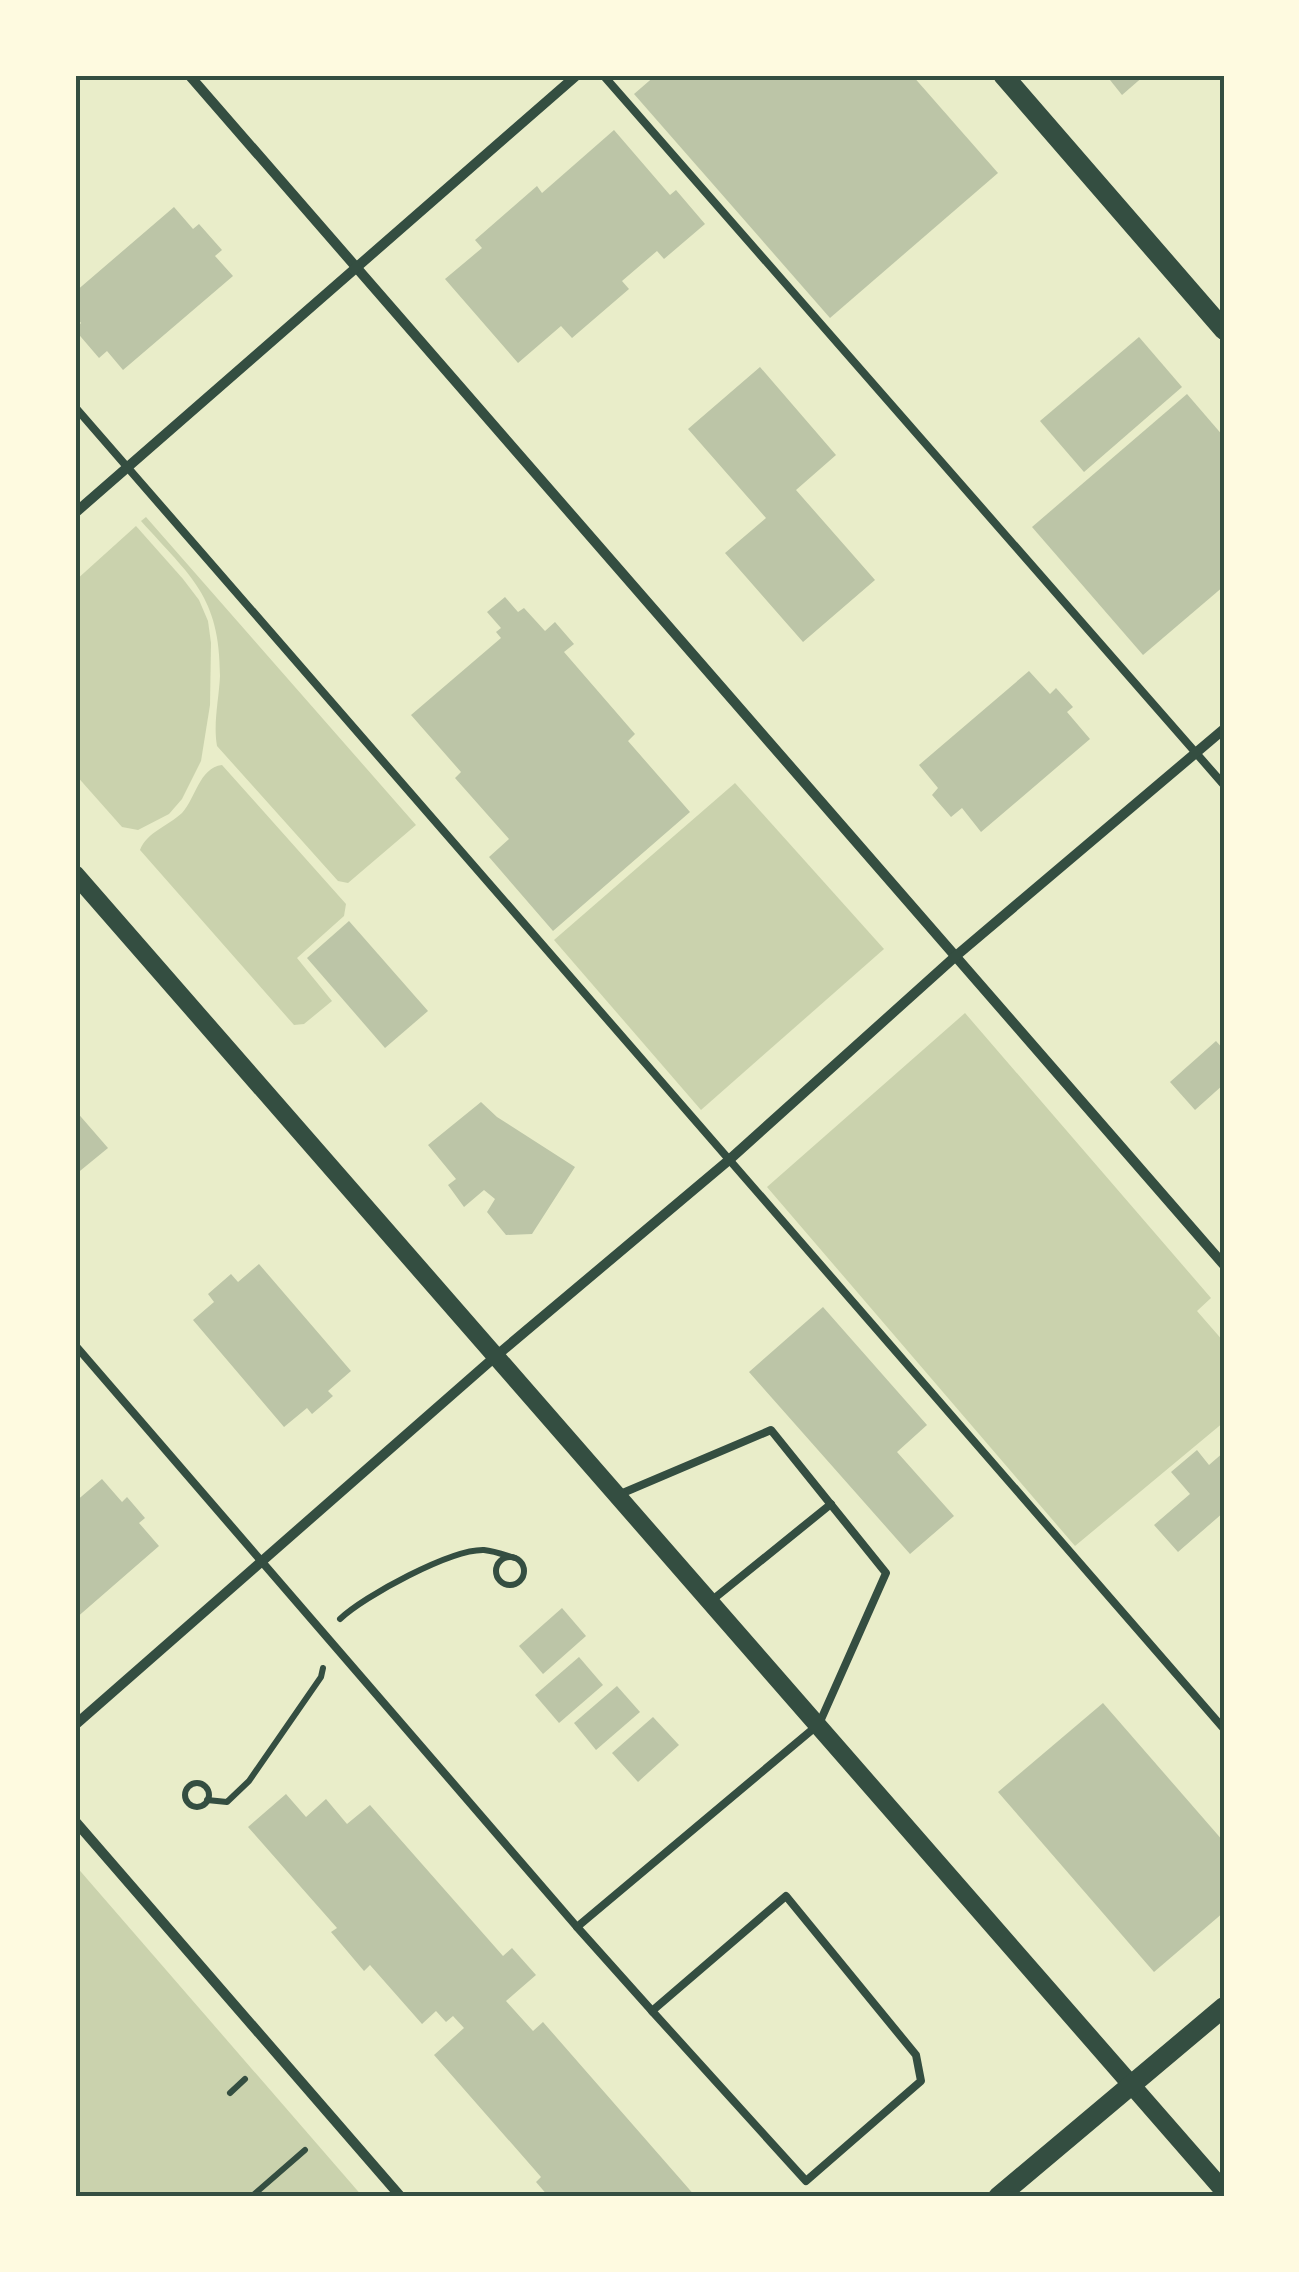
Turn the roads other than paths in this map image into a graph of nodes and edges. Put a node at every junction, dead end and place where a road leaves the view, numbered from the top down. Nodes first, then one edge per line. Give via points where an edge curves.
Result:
1 (188, 75) edge
2 (578, 75) edge
3 (603, 75) edge
4 (1003, 75) edge
5 (356, 268) junction
6 (1224, 330) edge
7 (75, 408) edge
8 (128, 468) junction
9 (75, 514) edge
10 (1224, 729) edge
11 (1197, 754) junction
12 (1224, 784) edge
13 (75, 874) edge
14 (957, 955) junction
15 (729, 1160) junction
16 (1224, 1265) edge
17 (75, 1344) edge
18 (496, 1356) junction
19 (618, 1495) junction
20 (831, 1504) junction
21 (263, 1560) junction
22 (711, 1601) junction
23 (819, 1724) junction
24 (75, 1725) edge
25 (1224, 1729) edge
26 (75, 1822) edge
27 (577, 1927) junction
28 (1224, 2007) edge
29 (653, 2012) junction
30 (1131, 2084) junction
31 (1224, 2191) edge
32 (401, 2197) edge
33 (998, 2197) edge

1 - 5 street
2 - 5 street
3 - 11 lane
4 - 6 main road
5 - 8 street
5 - 14 street
7 - 8 lane
8 - 9 street
8 - 15 lane
10 - 11 street
11 - 12 lane
11 - 14 street
13 - 18 street
14 - 15 street
14 - 16 street
15 - 18 street
15 - 25 lane
17 - 21 lane
18 - 19 street
18 - 21 street
19 - 20 lane via 771,1430
19 - 22 street
20 - 22 lane
20 - 23 lane via 886,1573
21 - 24 street
21 - 27 lane
22 - 23 street
23 - 27 lane
23 - 30 street
26 - 32 street
27 - 29 lane
28 - 30 main road
29 - 29 lane via 806,2182 921,2081 916,2054 786,1896
30 - 31 street
30 - 33 main road

